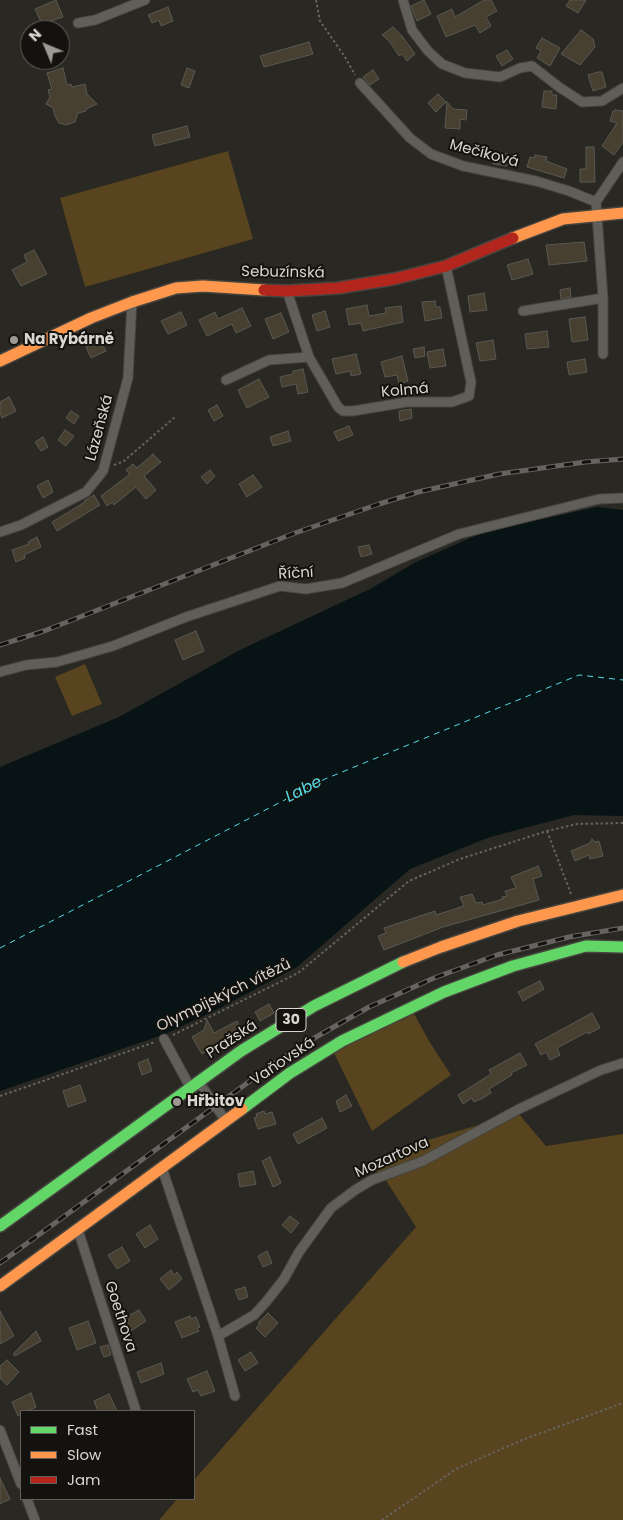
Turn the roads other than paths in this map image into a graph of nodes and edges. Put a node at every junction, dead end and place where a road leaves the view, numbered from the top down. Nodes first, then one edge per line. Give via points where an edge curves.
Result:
1 (145, 0) edge
2 (402, 0) edge
3 (78, 22) dead end
4 (360, 83) road end
5 (623, 88) edge
6 (623, 162) edge
7 (596, 202) junction
8 (623, 214) edge
9 (598, 215) junction
10 (446, 266) junction
11 (288, 291) junction
12 (603, 298) junction
13 (132, 302) junction
14 (523, 311) dead end
15 (603, 354) dead end
16 (309, 357) junction
17 (0, 361) edge
18 (226, 380) dead end
19 (623, 498) edge
20 (0, 532) edge
21 (0, 672) edge
22 (623, 895) edge
23 (623, 947) edge
24 (164, 1039) road end
25 (623, 1063) edge
26 (194, 1084) junction
27 (226, 1122) junction
28 (162, 1168) junction
29 (0, 1226) edge
30 (78, 1230) junction
31 (0, 1286) edge
32 (218, 1336) junction
33 (235, 1396) dead end
34 (136, 1410) edge
35 (0, 1430) edge
36 (20, 1481) edge
37 (27, 1500) edge
38 (34, 1520) edge

1 - 3 street via 95,20
2 - 5 street via 412,30 442,64 466,73 500,77 532,66 582,102 602,101
4 - 7 street, Mečíková via 410,138 431,154 463,166 536,181
6 - 7 street
7 - 9 street
8 - 9 main road, Sebuzínská
9 - 10 main road, Sebuzínská via 563,219
9 - 12 street
10 - 11 main road, Sebuzínská via 338,288
10 - 16 street, Kolmá via 471,382 469,396 452,402 407,402 343,411
11 - 13 main road, Sebuzínská via 176,288
11 - 16 street, Kolmá
12 - 14 street
12 - 15 street
13 - 17 main road, Sebuzínská
13 - 20 street, Lázeňská via 128,378 103,471 86,492 21,525
16 - 18 street via 269,360
19 - 21 street, Říční via 599,499 459,534 342,582 306,589 280,586 186,617 113,646 57,662
22 - 26 main road, Pražská / 30 via 575,905 482,933 392,968 314,1006
23 - 27 main road, Vaňovská via 586,946 513,966 444,992 342,1042 290,1073
24 - 26 street
25 - 32 street, Mozartova via 601,1070 519,1109 423,1161 372,1180 355,1190 331,1208 266,1302 254,1314
26 - 27 street
26 - 29 main road, Pražská / 30
27 - 28 main road, Vaňovská
28 - 30 main road, Vaňovská
28 - 32 street
30 - 31 main road, Vaňovská
30 - 34 street, Goethova
32 - 33 street
35 - 36 street
37 - 38 street

